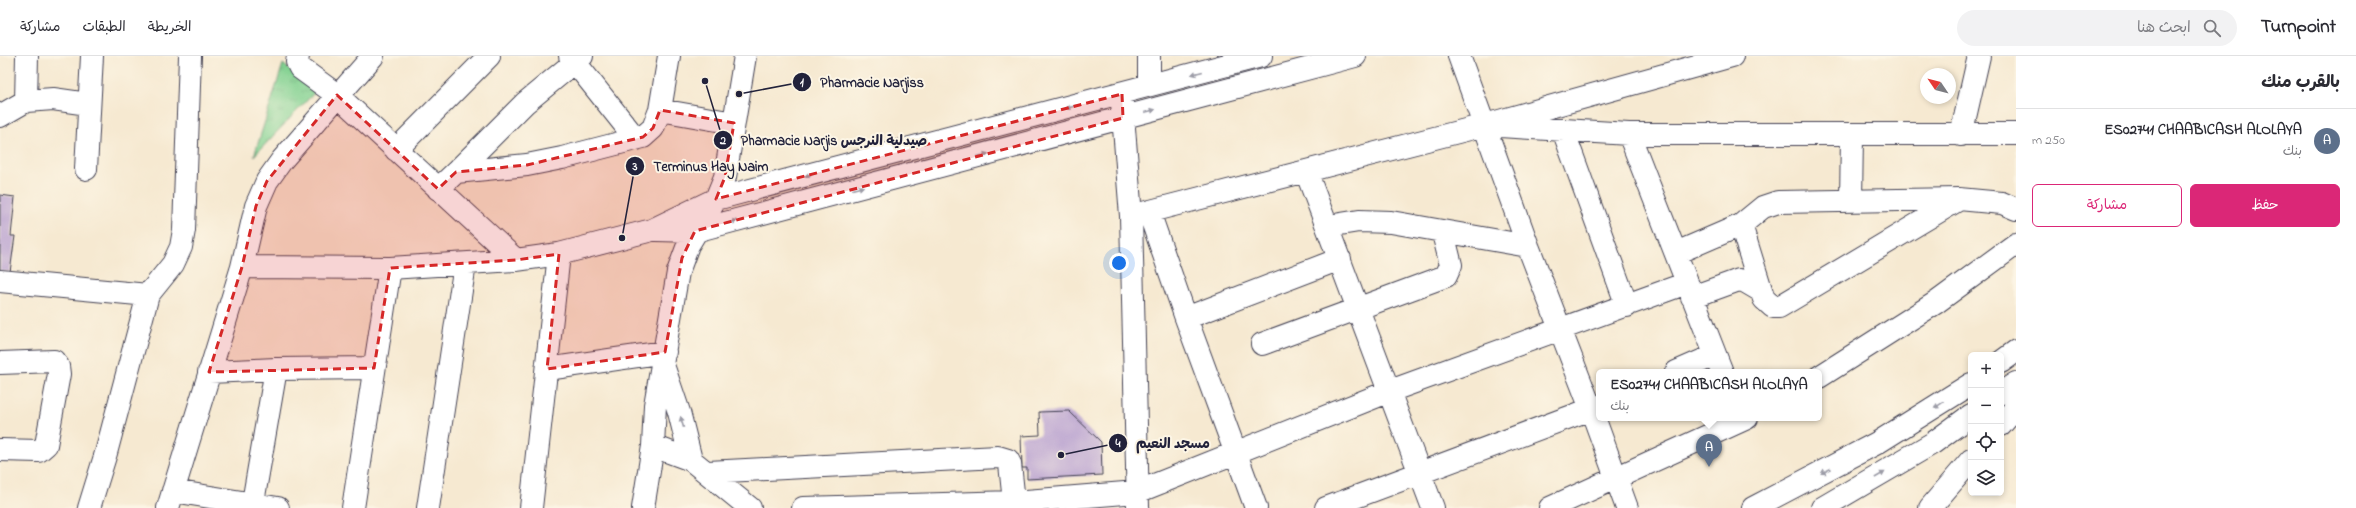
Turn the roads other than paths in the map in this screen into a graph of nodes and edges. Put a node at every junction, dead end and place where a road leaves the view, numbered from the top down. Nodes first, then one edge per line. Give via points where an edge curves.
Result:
1 (27, 56) edge
2 (92, 56) edge
3 (190, 56) edge
4 (298, 56) edge
5 (373, 56) edge
6 (489, 56) edge
7 (669, 56) edge
8 (745, 56) edge
9 (1149, 56) edge
10 (1261, 56) edge
11 (1355, 56) edge
12 (1459, 56) edge
13 (1732, 56) edge
14 (1979, 56) edge
15 (576, 58) edge
16 (1263, 81) junction
17 (1149, 85) junction
18 (1122, 94) junction
19 (337, 95) junction
20 (26, 101) junction
21 (88, 104) junction
22 (660, 110) junction
23 (0, 116) edge
24 (1123, 118) junction
25 (734, 123) junction
26 (1485, 125) junction
27 (1563, 130) junction
28 (1629, 134) junction
29 (2016, 134) edge
30 (1852, 135) junction
31 (1961, 135) junction
32 (636, 139) junction
33 (396, 150) junction
34 (86, 170) dead end
35 (1306, 171) junction
36 (456, 172) junction
37 (438, 188) junction
38 (716, 199) junction
39 (1959, 199) junction
40 (1851, 202) junction
41 (2016, 209) edge
42 (1140, 214) junction
43 (1741, 225) junction
44 (1328, 226) junction
45 (652, 230) junction
46 (695, 231) junction
47 (1443, 233) junction
48 (2016, 244) edge
49 (1528, 246) junction
50 (1676, 253) junction
51 (559, 254) junction
52 (1340, 259) junction
53 (516, 260) junction
54 (466, 264) junction
55 (242, 267) junction
56 (390, 268) junction
57 (0, 281) edge
58 (1689, 290) junction
59 (1761, 291) junction
60 (148, 295) junction
61 (1627, 306) junction
62 (1359, 307) junction
63 (1186, 318) junction
64 (1561, 330) junction
65 (1262, 344) dead end
66 (2016, 351) edge
67 (664, 359) junction
68 (2004, 360) edge
69 (0, 362) edge
70 (1719, 364) edge
71 (374, 368) junction
72 (276, 369) junction
73 (547, 369) junction
74 (1692, 369) edge
75 (209, 372) junction
76 (1822, 374) edge
77 (2016, 383) edge
78 (1968, 386) edge
79 (1390, 391) junction
80 (2004, 392) edge
81 (1595, 407) edge
82 (2016, 407) edge
83 (1968, 417) edge
84 (1599, 421) edge
85 (1740, 421) edge
86 (2002, 424) edge
87 (653, 446) junction
88 (0, 450) edge
89 (1234, 452) junction
90 (691, 460) junction
91 (1968, 464) edge
92 (708, 472) junction
93 (1420, 473) junction
94 (1617, 478) junction
95 (171, 500) edge
96 (1138, 500) edge
97 (1014, 502) junction
98 (252, 506) edge
99 (854, 507) edge
100 (89, 508) edge
101 (278, 508) edge
102 (353, 508) edge
103 (428, 508) edge
104 (531, 508) edge
105 (642, 508) edge
106 (750, 508) edge
107 (803, 508) edge
108 (1256, 508) edge
109 (1326, 508) edge
110 (1434, 508) edge
111 (1550, 508) edge
112 (1627, 508) edge
113 (1753, 508) edge
114 (1822, 508) edge
115 (1930, 508) edge

1 - 20 street
2 - 21 street
3 - 60 street via 184,230 181,247 173,264
4 - 19 street via 300,68
5 - 19 street
6 - 33 street
7 - 22 street
8 - 25 street
9 - 17 street
10 - 16 street
10 -> 17 street
11 - 16 street
12 - 26 street
13 - 26 street
14 - 31 street
15 - 32 street
15 - 36 street via 525,103
24 -> 16 street
17 - 18 street
18 - 24 street
18 -> 38 street
19 - 33 street
19 - 55 street via 267,181 256,206
20 - 21 street via 53,99
20 - 23 street
21 - 34 street
22 - 25 street
22 - 32 street via 653,128 643,137
24 - 42 street
46 -> 24 street
25 - 38 street via 725,177
26 - 27 street
26 - 35 street
26 - 49 street
27 - 28 street
27 - 61 street
28 - 30 street
28 - 50 street
29 - 31 street
30 - 31 street
30 - 40 street
32 - 36 street via 527,165
33 - 37 street
35 - 42 street
35 - 44 street
36 - 37 street
37 - 53 street
38 - 45 street
38 - 46 street
39 - 40 street
39 - 41 street via 1997,202
39 - 59 street via 1779,307 1768,304
40 - 43 street via 1770,203
42 - 63 street
42 - 96 street
43 - 50 street
43 - 59 street
44 - 47 street via 1359,221 1385,222
44 - 52 street
45 - 46 street
45 - 51 street
46 - 67 street via 678,272
47 - 49 street
47 - 62 street via 1451,265 1446,276
48 - 76 street via 1937,302
49 - 64 street
50 - 58 street
51 - 53 street
51 - 73 street
52 - 62 street
52 - 63 street
53 - 54 street
54 - 56 street
54 - 103 street
55 - 56 street
55 - 75 street
56 - 71 street
57 - 60 street
58 - 59 street via 1744,280
58 - 61 street
58 - 70 street
60 - 100 street
61 - 64 street
62 - 65 street
62 - 79 street
63 - 89 street
64 - 79 street
64 - 81 street
66 - 68 street
67 - 73 street
67 - 87 street via 655,406
90 -> 67 street
69 - 88 street via 54,361 59,374 46,445 39,452
70 - 74 street
71 - 72 street
71 - 102 street
72 - 75 street
72 - 98 street
73 - 104 street
75 - 95 street
77 - 80 street
78 -> 113 street via 1856,454
79 - 89 street
79 - 93 street
81 - 93 street
82 - 86 street
114 -> 83 street via 1933,443
84 - 94 street
85 - 94 street
87 - 90 street
87 - 105 street
89 - 96 street
89 - 108 street
90 - 92 street
91 - 115 street
92 - 97 street via 998,457 1008,460 1010,464
92 - 106 street
93 - 109 street
93 - 110 street
94 - 111 street
94 - 112 street
95 - 98 street
96 - 97 street
97 - 99 street
98 - 101 street
99 - 107 street

